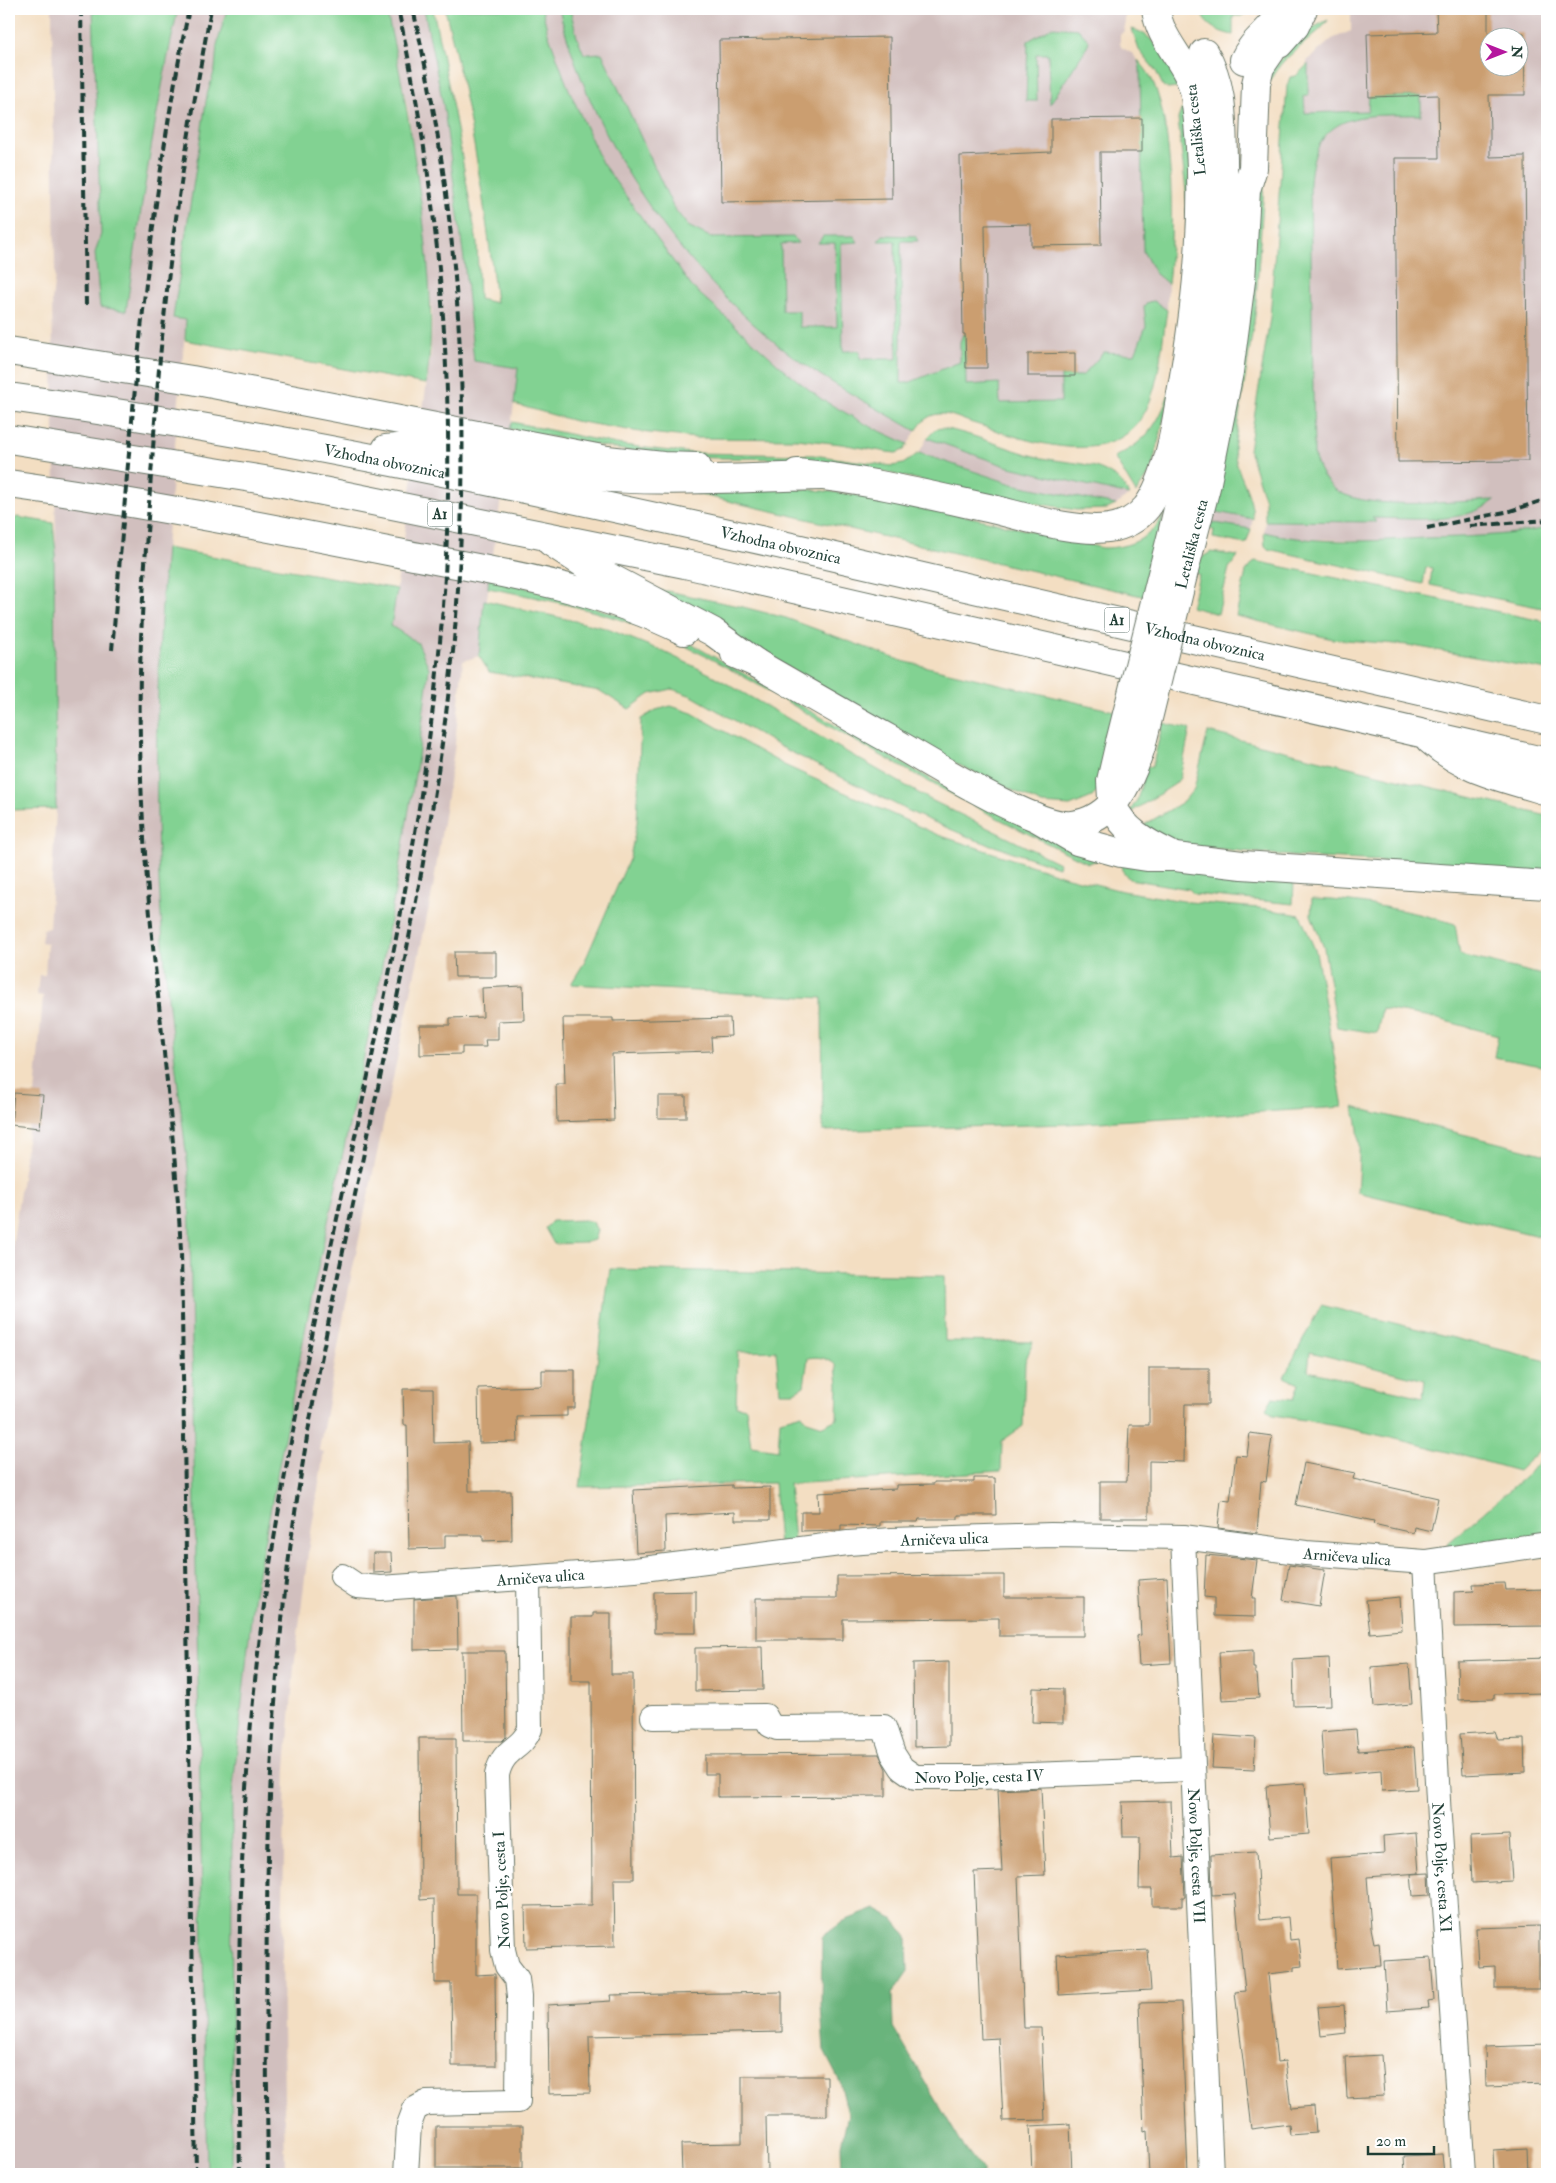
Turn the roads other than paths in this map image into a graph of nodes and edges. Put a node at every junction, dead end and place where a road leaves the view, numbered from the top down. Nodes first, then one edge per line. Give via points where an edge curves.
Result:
1 (1156, 9) edge
2 (1174, 9) edge
3 (1283, 9) edge
4 (1303, 9) edge
5 (1271, 51) junction
6 (1204, 52) junction
7 (1243, 62) junction
8 (1246, 190) junction
9 (1189, 350) junction
10 (9, 352) edge
11 (9, 396) edge
12 (9, 439) edge
13 (1195, 442) junction
14 (347, 454) junction
15 (821, 476) junction
16 (9, 484) edge
17 (537, 533) junction
18 (1174, 568) junction
19 (756, 663) junction
20 (1547, 720) edge
21 (1424, 734) junction
22 (1547, 762) edge
23 (1547, 791) edge
24 (1112, 805) junction
25 (1034, 816) junction
26 (1175, 857) junction
27 (1442, 878) junction
28 (1547, 885) edge
29 (1547, 898) edge
30 (1182, 1537) junction
31 (1547, 1544) edge
32 (1425, 1562) junction
33 (342, 1576) dead end
34 (528, 1578) junction
35 (653, 1717) dead end
36 (1193, 1769) junction
37 (406, 2174) edge
38 (1211, 2174) edge
39 (1462, 2174) edge

1 - 9 main road, Letališka cesta via 1165,37 1190,77 1196,106 1201,187 1199,261
2 - 6 main road, Letališka cesta via 1182,32
3 - 7 main road via 1275,24 1253,44
4 - 5 main road, Letališka cesta via 1291,33
5 - 7 main road, Letališka cesta
5 - 8 main road, Letališka cesta via 1257,75 1253,168
6 - 7 main road, Letališka cesta via 1228,61
6 - 13 main road, Letališka cesta via 1220,96 1223,202 1213,338
7 - 8 main road, Letališka cesta via 1240,167
8 - 18 main road, Letališka cesta via 1241,281 1229,372 1206,487
9 - 13 main road
9 - 15 main road via 1176,424 1160,482 1145,509 1126,524 1106,528 1073,526 868,482
10 - 15 main road via 192,380 607,460
11 - 14 main road, Vzhodna obvoznica / A1
12 - 17 main road, A1 via 283,483
13 - 18 main road, Letališka cesta
14 - 15 main road via 397,448 428,449 552,472 607,477 697,480
14 - 20 main road, Vzhodna obvoznica / A1 via 682,522
16 - 19 main road via 294,532 578,589 615,600
17 - 19 main road via 586,565 713,632
17 - 21 main road, A1 via 859,603
18 - 24 main road, Letališka cesta, bridge via 1130,745 1129,779
19 - 25 main road via 971,785
21 - 22 main road, A1
21 - 23 main road via 1448,755 1480,772
24 - 25 main road, Letališka cesta via 1099,815 1072,825 1056,824
24 - 26 main road via 1120,820 1135,835
25 - 26 main road via 1077,841 1147,857
26 - 27 main road via 1242,866
27 - 28 main road
27 - 29 main road
30 - 32 street, Arničeva ulica via 1306,1553
30 - 34 street, Arničeva ulica via 1051,1535 892,1540 635,1570
30 - 36 street, Novo Polje, cesta VII
31 - 32 street, Arničeva ulica
32 - 39 street, Novo Polje, cesta XI
33 - 34 street, Arničeva ulica via 357,1586 381,1588
34 - 37 street, Novo Polje, cesta I via 530,1729 525,1741 500,1762 497,1775 503,1950 517,1979 519,1996 518,2101 426,2102 415,2109 409,2125
35 - 36 street, Novo Polje, cesta IV via 765,1716 770,1725 777,1728 884,1727 893,1754 902,1768 915,1777
36 - 38 street, Novo Polje, cesta VII

